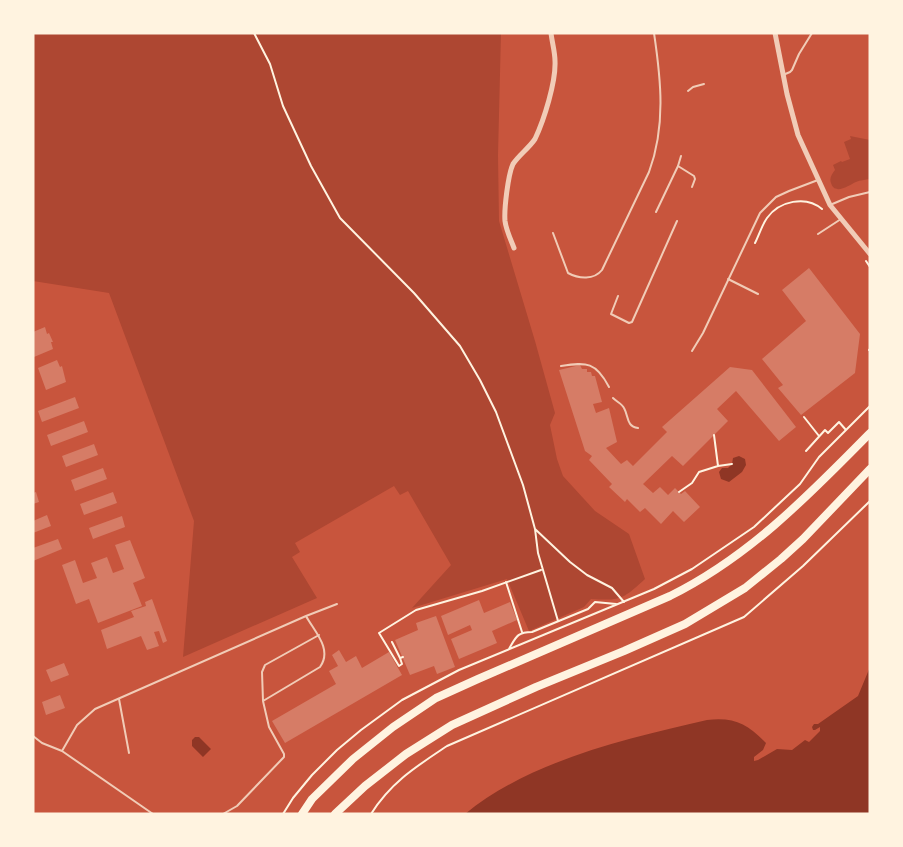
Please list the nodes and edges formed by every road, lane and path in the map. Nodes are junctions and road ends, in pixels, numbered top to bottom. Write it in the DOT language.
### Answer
graph roads {
  1 [pos="254,33"];
  2 [pos="550,33"];
  3 [pos="654,33"];
  4 [pos="775,33"];
  5 [pos="812,33"];
  6 [pos="783,75"];
  7 [pos="704,84"];
  8 [pos="688,91"];
  9 [pos="681,156"];
  10 [pos="678,166"];
  11 [pos="818,180"];
  12 [pos="692,187"];
  13 [pos="870,192"];
  14 [pos="830,205"];
  15 [pos="656,212"];
  16 [pos="841,219"];
  17 [pos="677,221"];
  18 [pos="834,224"];
  19 [pos="553,233"];
  20 [pos="818,234"];
  21 [pos="753,246"];
  22 [pos="514,248"];
  23 [pos="870,254"];
  24 [pos="863,258"];
  25 [pos="870,267"];
  26 [pos="728,279"];
  27 [pos="758,294"];
  28 [pos="618,296"];
  29 [pos="692,351"];
  30 [pos="561,366"];
  31 [pos="609,387"];
  32 [pos="613,398"];
  33 [pos="870,406"];
  34 [pos="804,417"];
  35 [pos="638,428"];
  36 [pos="846,430"];
  37 [pos="870,433"];
  38 [pos="714,435"];
  39 [pos="819,436"];
  40 [pos="806,451"];
  41 [pos="732,464"];
  42 [pos="718,466"];
  43 [pos="870,469"];
  44 [pos="679,492"];
  45 [pos="870,501"];
  46 [pos="535,529"];
  47 [pos="543,569"];
  48 [pos="506,582"];
  49 [pos="624,602"];
  50 [pos="337,604"];
  51 [pos="618,604"];
  52 [pos="306,616"];
  53 [pos="558,621"];
  54 [pos="522,632"];
  55 [pos="320,635"];
  56 [pos="392,642"];
  57 [pos="520,645"];
  58 [pos="509,650"];
  59 [pos="118,699"];
  60 [pos="263,702"];
  61 [pos="33,736"];
  62 [pos="62,751"];
  63 [pos="129,753"];
  64 [pos="153,814"];
  65 [pos="223,814"];
  66 [pos="302,814"];
  67 [pos="335,814"];
  68 [pos="371,814"];
  1 -- 46 [label="path"];
  2 -- 22 [label="street"];
  3 -- 19 [label="lane"];
  4 -- 6 [label="street"];
  5 -- 6 [label="lane"];
  6 -- 11 [label="street"];
  7 -- 8 [label="lane"];
  9 -- 10 [label="lane"];
  10 -- 12 [label="lane"];
  10 -- 15 [label="lane"];
  11 -- 14 [label="street"];
  11 -- 26 [label="lane"];
  13 -- 14 [label="lane"];
  14 -- 16 [label="street"];
  16 -- 18 [label="lane"];
  16 -- 23 [label="street"];
  17 -- 28 [label="lane"];
  18 -- 20 [label="lane"];
  18 -- 21 [label="path"];
  24 -- 25 [label="path"];
  26 -- 27 [label="lane"];
  26 -- 29 [label="lane"];
  30 -- 31 [label="lane"];
  32 -- 35 [label="lane"];
  33 -- 36 [label="path"];
  34 -- 39 [label="path"];
  36 -- 39 [label="path"];
  36 -- 49 [label="path"];
  37 -- 66 [label="main road"];
  38 -- 42 [label="path"];
  39 -- 40 [label="path"];
  41 -- 42 [label="path"];
  42 -- 44 [label="path"];
  43 -- 67 [label="main road"];
  45 -- 68 [label="path"];
  46 -- 47 [label="path"];
  46 -- 49 [label="path"];
  47 -- 48 [label="path"];
  47 -- 53 [label="path"];
  48 -- 54 [label="path"];
  48 -- 56 [label="path"];
  49 -- 51 [label="path"];
  50 -- 52 [label="lane"];
  51 -- 53 [label="path"];
  51 -- 57 [label="path"];
  52 -- 55 [label="lane"];
  52 -- 59 [label="lane"];
  53 -- 54 [label="path"];
  54 -- 58 [label="path"];
  55 -- 60 [label="lane"];
  55 -- 60 [label="lane"];
  59 -- 62 [label="lane"];
  59 -- 63 [label="lane"];
  60 -- 65 [label="lane"];
  61 -- 62 [label="lane"];
  62 -- 64 [label="lane"];
}
